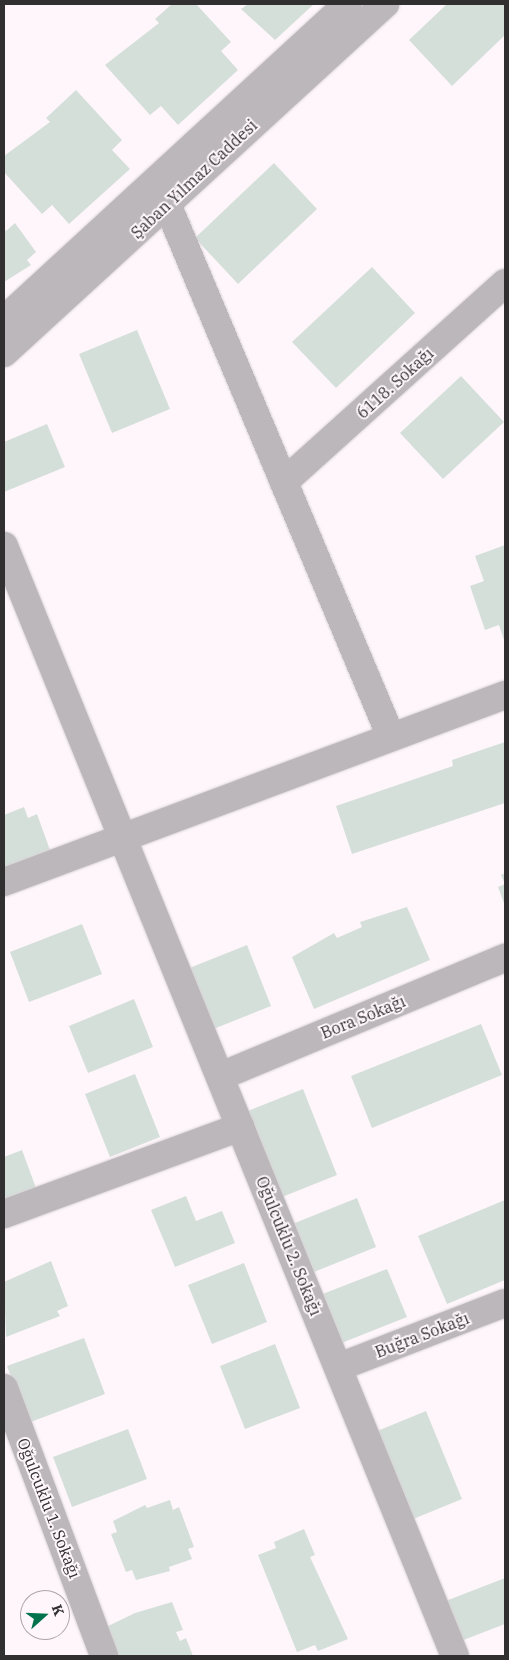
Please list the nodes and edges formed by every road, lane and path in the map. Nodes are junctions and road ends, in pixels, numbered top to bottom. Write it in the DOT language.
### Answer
graph roads {
  1 [pos="348,4"];
  2 [pos="384,4"];
  3 [pos="167,204"];
  4 [pos="505,282"];
  5 [pos="4,320"];
  6 [pos="4,354"];
  7 [pos="284,482"];
  8 [pos="4,546"];
  9 [pos="505,695"];
  10 [pos="391,737"];
  11 [pos="123,835"];
  12 [pos="4,882"];
  13 [pos="505,958"];
  14 [pos="221,1076"];
  15 [pos="241,1127"];
  16 [pos="4,1214"];
  17 [pos="505,1303"];
  18 [pos="339,1367"];
  19 [pos="4,1388"];
  20 [pos="104,1656"];
  21 [pos="456,1656"];
  1 -- 5 [label="street, Şaban Yılmaz Caddesi"];
  2 -- 3 [label="street, Şaban Yılmaz Caddesi"];
  3 -- 6 [label="street, Şaban Yılmaz Caddesi"];
  3 -- 7 [label="street"];
  4 -- 7 [label="street, 6118. Sokağı"];
  7 -- 10 [label="street"];
  8 -- 11 [label="street, Oğulcuklu 2. Sokağı"];
  9 -- 10 [label="street"];
  10 -- 11 [label="street"];
  11 -- 12 [label="street"];
  11 -- 14 [label="street, Oğulcuklu 2. Sokağı"];
  13 -- 14 [label="street, Bora Sokağı"];
  14 -- 15 [label="street, Oğulcuklu 2. Sokağı"];
  15 -- 16 [label="street"];
  15 -- 18 [label="street, Oğulcuklu 2. Sokağı"];
  17 -- 18 [label="street, Buğra Sokağı"];
  18 -- 21 [label="street, Oğulcuklu 2. Sokağı"];
  19 -- 20 [label="street, Oğulcuklu 1. Sokağı"];
}
